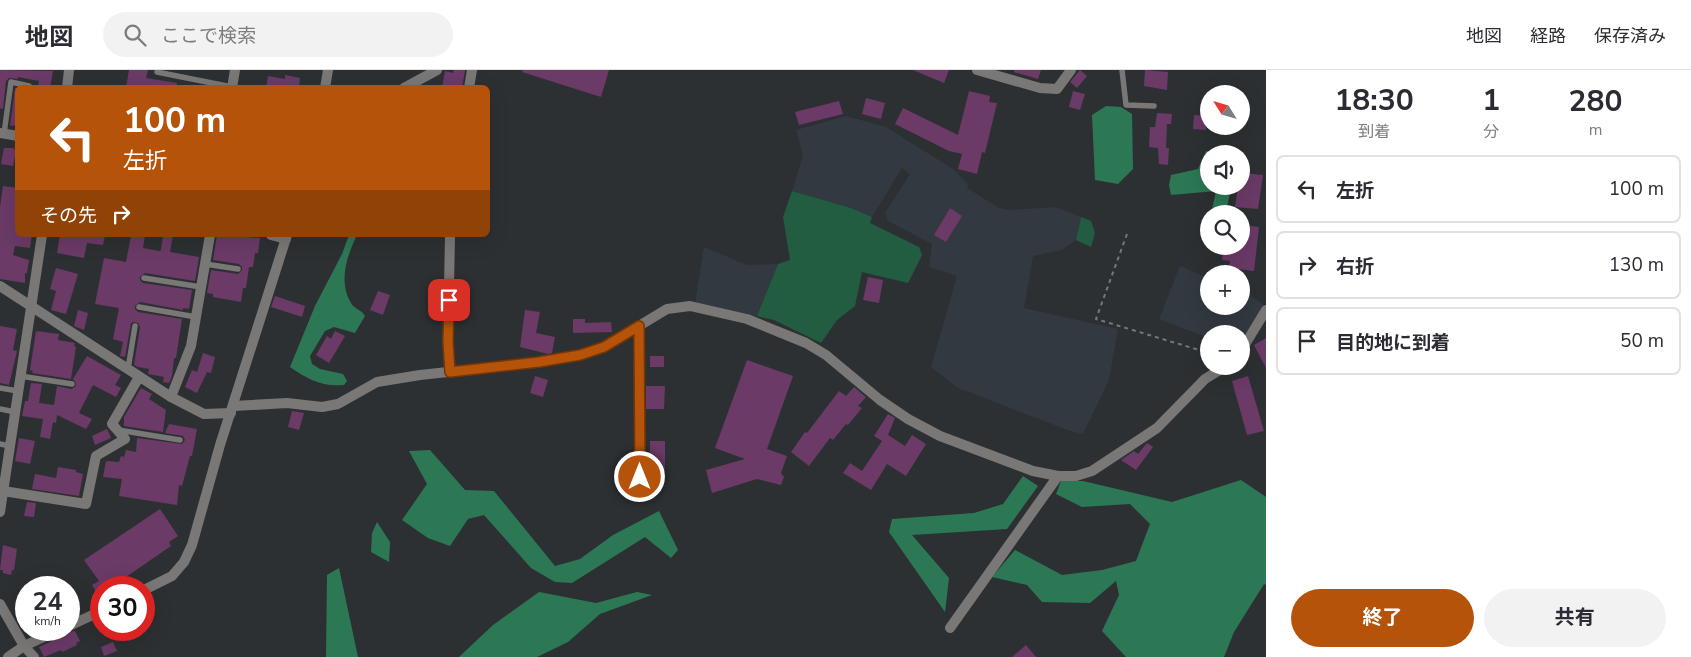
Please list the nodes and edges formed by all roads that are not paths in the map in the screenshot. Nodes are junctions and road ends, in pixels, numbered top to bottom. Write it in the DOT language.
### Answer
graph roads {
  1 [pos="70,70"];
  2 [pos="235,70"];
  3 [pos="328,70"];
  4 [pos="437,70"];
  5 [pos="472,70"];
  6 [pos="977,70"];
  7 [pos="1071,70"];
  8 [pos="1122,70"];
  9 [pos="157,72"];
  10 [pos="24,85"];
  11 [pos="68,85"];
  12 [pos="222,85"];
  13 [pos="232,85"];
  14 [pos="329,85"];
  15 [pos="410,85"];
  16 [pos="470,85"];
  17 [pos="1154,106"];
  18 [pos="2,134"];
  19 [pos="15,136"];
  20 [pos="42,237"];
  21 [pos="210,237"];
  22 [pos="286,237"];
  23 [pos="450,237"];
  24 [pos="205,264"];
  25 [pos="238,269"];
  26 [pos="144,278"];
  27 [pos="0,286"];
  28 [pos="201,287"];
  29 [pos="31,307"];
  30 [pos="139,307"];
  31 [pos="1266,310"];
  32 [pos="196,316"];
  33 [pos="135,326"];
  34 [pos="639,326"];
  35 [pos="1250,336"];
  36 [pos="128,369"];
  37 [pos="450,372"];
  38 [pos="1212,375"];
  39 [pos="20,376"];
  40 [pos="140,377"];
  41 [pos="72,384"];
  42 [pos="0,388"];
  43 [pos="18,391"];
  44 [pos="171,397"];
  45 [pos="233,409"];
  46 [pos="0,410"];
  47 [pos="15,412"];
  48 [pos="118,430"];
  49 [pos="180,440"];
  50 [pos="5,445"];
  51 [pos="1058,476"];
  52 [pos="640,477"];
  53 [pos="3,491"];
  54 [pos="0,512"];
  55 [pos="155,584"];
  56 [pos="0,604"];
  57 [pos="950,628"];
  58 [pos="35,641"];
  59 [pos="24,646"];
  60 [pos="8,657"];
  61 [pos="34,657"];
  1 -- 11 [label="street"];
  2 -- 13 [label="street"];
  3 -- 14 [label="street"];
  4 -- 15 [label="street"];
  5 -- 16 [label="street"];
  6 -- 7 [label="street"];
  8 -- 17 [label="lane"];
  9 -- 12 [label="lane"];
  10 -- 18 [label="lane"];
  18 -- 19 [label="street"];
  20 -- 29 [label="street"];
  21 -- 24 [label="street"];
  22 -- 45 [label="street"];
  23 -- 37 [label="street"];
  24 -- 25 [label="lane"];
  24 -- 28 [label="street"];
  26 -- 28 [label="lane"];
  27 -- 29 [label="street"];
  28 -- 32 [label="street"];
  29 -- 36 [label="street"];
  29 -- 39 [label="street"];
  30 -- 32 [label="lane"];
  31 -- 35 [label="street"];
  32 -- 44 [label="street"];
  33 -- 36 [label="lane"];
  34 -- 37 [label="street"];
  34 -- 51 [label="street"];
  34 -- 52 [label="street"];
  36 -- 40 [label="street"];
  37 -- 45 [label="street"];
  38 -- 51 [label="street"];
  39 -- 41 [label="lane"];
  39 -- 43 [label="street"];
  40 -- 44 [label="street"];
  40 -- 48 [label="street"];
  42 -- 43 [label="lane"];
  43 -- 47 [label="street"];
  44 -- 45 [label="street"];
  45 -- 55 [label="street"];
  46 -- 47 [label="lane"];
  47 -- 50 [label="street"];
  48 -- 49 [label="lane"];
  48 -- 53 [label="street"];
  50 -- 53 [label="street"];
  51 -- 57 [label="street"];
  53 -- 54 [label="street"];
  56 -- 59 [label="street"];
  58 -- 59 [label="street"];
  59 -- 60 [label="street"];
  59 -- 61 [label="street"];
}
